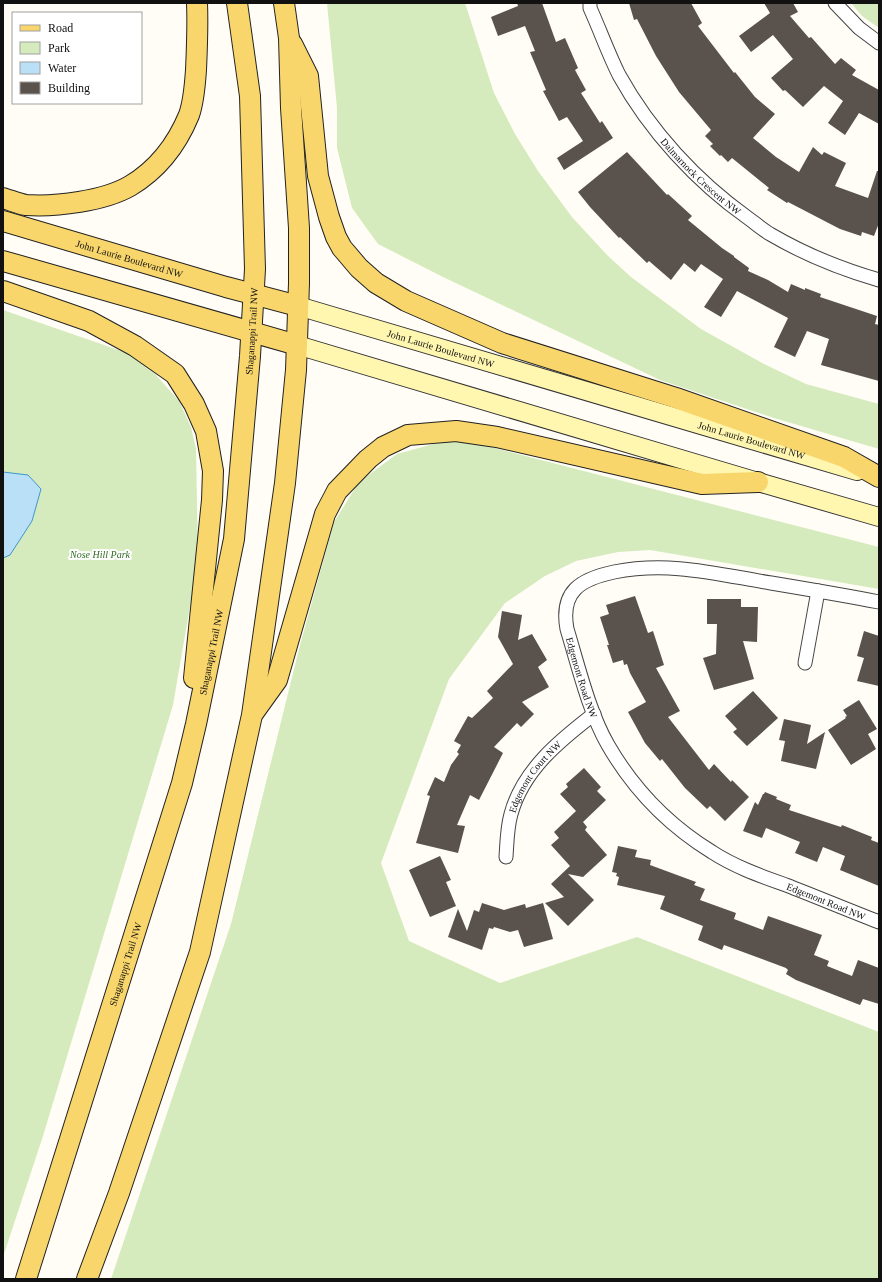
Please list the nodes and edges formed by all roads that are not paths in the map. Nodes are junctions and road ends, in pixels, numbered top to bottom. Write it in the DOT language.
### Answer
graph roads {
  1 [pos="197,3"];
  2 [pos="237,3"];
  3 [pos="284,3"];
  4 [pos="590,3"];
  5 [pos="835,3"];
  6 [pos="289,38"];
  7 [pos="879,43"];
  8 [pos="3,198"];
  9 [pos="3,222"];
  10 [pos="3,261"];
  11 [pos="879,280"];
  12 [pos="3,291"];
  13 [pos="254,294"];
  14 [pos="298,306"];
  15 [pos="251,331"];
  16 [pos="297,345"];
  17 [pos="879,477"];
  18 [pos="758,482"];
  19 [pos="879,516"];
  20 [pos="818,591"];
  21 [pos="879,602"];
  22 [pos="805,663"];
  23 [pos="594,714"];
  24 [pos="252,715"];
  25 [pos="196,724"];
  26 [pos="506,857"];
  27 [pos="879,922"];
  28 [pos="26,1279"];
  29 [pos="87,1279"];
  1 -- 8 [label="main road"];
  2 -- 13 [label="main road, Shaganappi Trail NW"];
  3 -- 6 [label="main road"];
  4 -- 11 [label="street, Dalmarnock Crescent NW"];
  5 -- 7 [label="street"];
  6 -- 14 [label="main road"];
  6 -- 17 [label="main road"];
  9 -- 13 [label="main road, John Laurie Boulevard NW"];
  10 -- 15 [label="main road"];
  12 -- 25 [label="main road"];
  13 -- 14 [label="main road, John Laurie Boulevard NW"];
  13 -- 15 [label="main road, Shaganappi Trail NW"];
  14 -- 16 [label="main road"];
  14 -- 17 [label="main road, John Laurie Boulevard NW"];
  15 -- 16 [label="main road"];
  15 -- 25 [label="main road, Shaganappi Trail NW"];
  16 -- 18 [label="main road"];
  16 -- 24 [label="main road"];
  18 -- 19 [label="main road"];
  18 -- 24 [label="main road"];
  20 -- 21 [label="street, Edgemont Road NW"];
  20 -- 22 [label="street"];
  20 -- 23 [label="street, Edgemont Road NW"];
  23 -- 26 [label="street, Edgemont Court NW"];
  23 -- 27 [label="street, Edgemont Road NW"];
  24 -- 29 [label="main road"];
  25 -- 28 [label="main road, Shaganappi Trail NW"];
}
